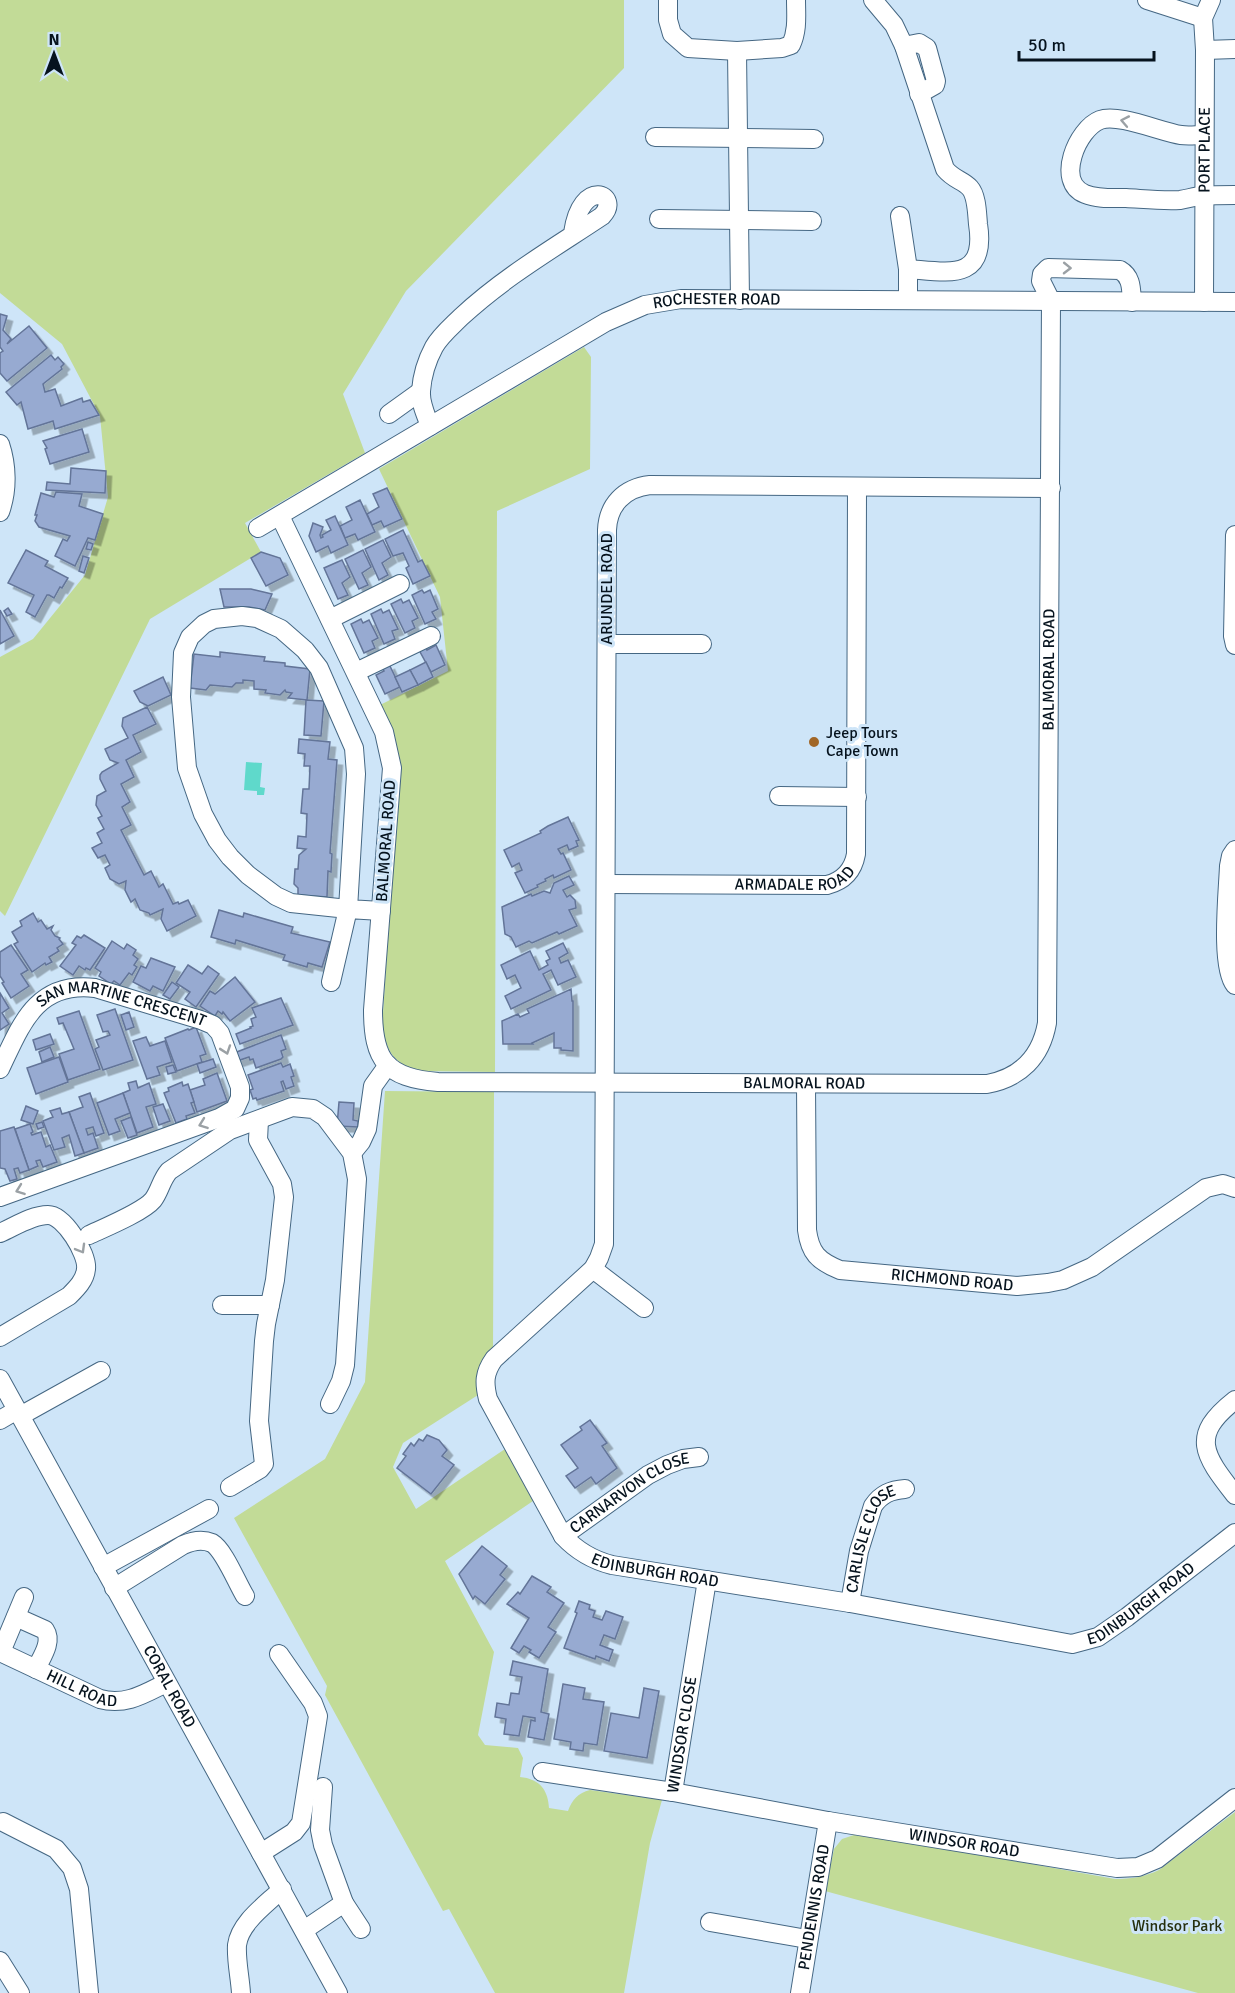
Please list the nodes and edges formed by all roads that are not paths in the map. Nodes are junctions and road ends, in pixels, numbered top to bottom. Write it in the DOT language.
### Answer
graph roads {
  1 [pos="668,0"];
  2 [pos="796,0"];
  3 [pos="873,0"];
  4 [pos="1147,0"];
  5 [pos="1211,0"];
  6 [pos="1203,18"];
  7 [pos="1235,49"];
  8 [pos="1205,50"];
  9 [pos="737,51"];
  10 [pos="1204,135"];
  11 [pos="655,137"];
  12 [pos="737,137"];
  13 [pos="814,139"];
  14 [pos="1235,195"];
  15 [pos="1204,196"];
  16 [pos="900,216"];
  17 [pos="658,219"];
  18 [pos="739,220"];
  19 [pos="812,221"];
  20 [pos="573,233"];
  21 [pos="908,269"];
  22 [pos="740,300"];
  23 [pos="908,300"];
  24 [pos="1051,301"];
  25 [pos="1132,302"];
  26 [pos="1204,302"];
  27 [pos="1235,302"];
  28 [pos="421,391"];
  29 [pos="389,414"];
  30 [pos="430,426"];
  31 [pos="0,444"];
  32 [pos="857,487"];
  33 [pos="1051,489"];
  34 [pos="0,512"];
  35 [pos="280,516"];
  36 [pos="258,528"];
  37 [pos="1235,535"];
  38 [pos="400,584"];
  39 [pos="330,619"];
  40 [pos="431,636"];
  41 [pos="606,644"];
  42 [pos="702,644"];
  43 [pos="1235,645"];
  44 [pos="356,672"];
  45 [pos="779,796"];
  46 [pos="857,797"];
  47 [pos="1235,850"];
  48 [pos="606,884"];
  49 [pos="348,909"];
  50 [pos="381,911"];
  51 [pos="332,982"];
  52 [pos="1235,985"];
  53 [pos="388,1065"];
  54 [pos="0,1069"];
  55 [pos="604,1082"];
  56 [pos="806,1084"];
  57 [pos="260,1120"];
  58 [pos="352,1153"];
  59 [pos="1235,1188"];
  60 [pos="0,1197"];
  61 [pos="0,1233"];
  62 [pos="89,1235"];
  63 [pos="593,1269"];
  64 [pos="222,1305"];
  65 [pos="270,1305"];
  66 [pos="644,1308"];
  67 [pos="0,1337"];
  68 [pos="101,1371"];
  69 [pos="0,1379"];
  70 [pos="1235,1400"];
  71 [pos="330,1404"];
  72 [pos="19,1413"];
  73 [pos="0,1420"];
  74 [pos="699,1457"];
  75 [pos="230,1486"];
  76 [pos="905,1489"];
  77 [pos="1235,1495"];
  78 [pos="209,1509"];
  79 [pos="1235,1533"];
  80 [pos="563,1536"];
  81 [pos="103,1567"];
  82 [pos="706,1580"];
  83 [pos="114,1588"];
  84 [pos="245,1596"];
  85 [pos="24,1597"];
  86 [pos="850,1603"];
  87 [pos="16,1617"];
  88 [pos="0,1652"];
  89 [pos="279,1654"];
  90 [pos="36,1669"];
  91 [pos="166,1683"];
  92 [pos="542,1772"];
  93 [pos="323,1787"];
  94 [pos="672,1792"];
  95 [pos="1235,1798"];
  96 [pos="828,1821"];
  97 [pos="3,1822"];
  98 [pos="261,1853"];
  99 [pos="282,1889"];
  100 [pos="344,1903"];
  101 [pos="710,1922"];
  102 [pos="361,1929"];
  103 [pos="304,1930"];
  104 [pos="807,1940"];
  105 [pos="0,1960"];
  106 [pos="21,1993"];
  107 [pos="89,1993"];
  108 [pos="241,1993"];
  109 [pos="338,1993"];
  110 [pos="800,1993"];
  1 -- 9 [label="street"];
  2 -- 9 [label="street"];
  3 -- 21 [label="street"];
  4 -- 6 [label="street"];
  5 -- 6 [label="street, PORT PLACE"];
  6 -- 8 [label="street, PORT PLACE"];
  7 -- 8 [label="street"];
  8 -- 10 [label="street, PORT PLACE"];
  9 -- 12 [label="street"];
  10 -- 15 [label="street, PORT PLACE"];
  10 -- 15 [label="street, one-way"];
  11 -- 12 [label="street"];
  12 -- 13 [label="street"];
  12 -- 18 [label="street"];
  14 -- 15 [label="street"];
  15 -- 26 [label="street, PORT PLACE"];
  16 -- 21 [label="street"];
  17 -- 18 [label="street"];
  18 -- 19 [label="street"];
  18 -- 22 [label="street"];
  20 -- 28 [label="street"];
  21 -- 23 [label="street"];
  22 -- 23 [label="street, ROCHESTER ROAD"];
  22 -- 30 [label="street, ROCHESTER ROAD"];
  23 -- 24 [label="street, ROCHESTER ROAD"];
  24 -- 25 [label="street, ROCHESTER ROAD"];
  24 -- 25 [label="street, BALMORAL ROAD, one-way"];
  24 -- 33 [label="street, BALMORAL ROAD"];
  25 -- 26 [label="street, ROCHESTER ROAD"];
  26 -- 27 [label="street, ROCHESTER ROAD"];
  28 -- 29 [label="street"];
  28 -- 30 [label="street"];
  30 -- 35 [label="street, ROCHESTER ROAD"];
  31 -- 34 [label="street"];
  32 -- 33 [label="street, ARUNDEL ROAD"];
  32 -- 41 [label="street, ARUNDEL ROAD"];
  32 -- 46 [label="street, ARMADALE ROAD"];
  33 -- 56 [label="street, BALMORAL ROAD"];
  35 -- 36 [label="street, ROCHESTER ROAD"];
  35 -- 39 [label="street, BALMORAL ROAD"];
  37 -- 43 [label="street"];
  38 -- 39 [label="street"];
  39 -- 44 [label="street, BALMORAL ROAD"];
  40 -- 44 [label="street"];
  41 -- 42 [label="street"];
  41 -- 48 [label="street, ARUNDEL ROAD"];
  44 -- 50 [label="street, BALMORAL ROAD"];
  45 -- 46 [label="street"];
  46 -- 48 [label="street, ARMADALE ROAD"];
  47 -- 52 [label="street"];
  48 -- 55 [label="street, ARUNDEL ROAD"];
  49 -- 49 [label="street"];
  49 -- 50 [label="street"];
  49 -- 51 [label="street"];
  50 -- 53 [label="street, BALMORAL ROAD"];
  53 -- 55 [label="street, BALMORAL ROAD"];
  53 -- 58 [label="street"];
  54 -- 60 [label="street, SAN MARTINE CRESCENT, one-way"];
  55 -- 56 [label="street, BALMORAL ROAD"];
  55 -- 63 [label="street, EDINBURGH ROAD"];
  56 -- 59 [label="street, RICHMOND ROAD"];
  57 -- 58 [label="street"];
  57 -- 62 [label="street"];
  57 -- 65 [label="street"];
  58 -- 71 [label="street"];
  61 -- 67 [label="street, one-way"];
  63 -- 66 [label="street"];
  63 -- 80 [label="street, EDINBURGH ROAD"];
  64 -- 65 [label="street"];
  65 -- 75 [label="street"];
  68 -- 72 [label="street"];
  69 -- 72 [label="street, CORAL ROAD"];
  70 -- 77 [label="street"];
  72 -- 73 [label="street"];
  72 -- 81 [label="street, CORAL ROAD"];
  74 -- 80 [label="street, CARNARVON CLOSE"];
  76 -- 86 [label="street, CARLISLE CLOSE"];
  78 -- 81 [label="street"];
  79 -- 86 [label="street, EDINBURGH ROAD"];
  80 -- 82 [label="street, EDINBURGH ROAD"];
  81 -- 83 [label="street, CORAL ROAD"];
  82 -- 86 [label="street, EDINBURGH ROAD"];
  82 -- 94 [label="street, WINDSOR CLOSE"];
  83 -- 84 [label="street"];
  83 -- 91 [label="street, CORAL ROAD"];
  85 -- 87 [label="street"];
  87 -- 88 [label="street"];
  87 -- 90 [label="street"];
  88 -- 90 [label="street, HILL ROAD"];
  89 -- 98 [label="street"];
  90 -- 91 [label="street, HILL ROAD"];
  91 -- 98 [label="street, CORAL ROAD"];
  92 -- 94 [label="street, WINDSOR CLOSE"];
  93 -- 100 [label="street"];
  94 -- 96 [label="street, WINDSOR ROAD"];
  95 -- 96 [label="street, WINDSOR ROAD"];
  96 -- 104 [label="street, PENDENNIS ROAD"];
  97 -- 107 [label="street"];
  98 -- 99 [label="street, CORAL ROAD"];
  99 -- 103 [label="street, CORAL ROAD"];
  99 -- 108 [label="street"];
  100 -- 102 [label="street"];
  100 -- 103 [label="street"];
  101 -- 104 [label="street"];
  103 -- 109 [label="street, CORAL ROAD"];
  104 -- 110 [label="street, PENDENNIS ROAD"];
  105 -- 106 [label="street"];
}
